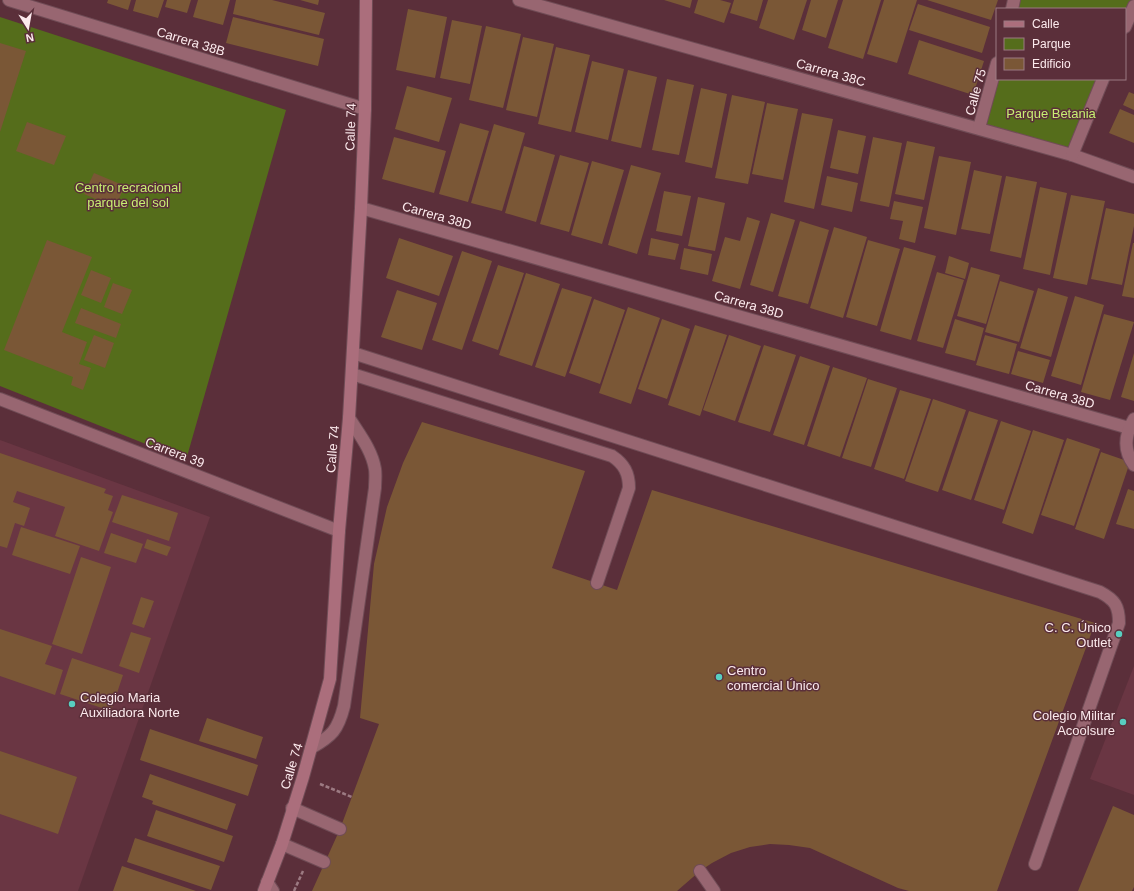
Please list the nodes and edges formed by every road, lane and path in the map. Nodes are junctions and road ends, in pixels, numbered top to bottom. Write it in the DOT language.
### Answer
graph roads {
  1 [pos="9,0"];
  2 [pos="366,0"];
  3 [pos="519,0"];
  4 [pos="1134,6"];
  5 [pos="1126,25"];
  6 [pos="996,67"];
  7 [pos="1103,80"];
  8 [pos="365,109"];
  9 [pos="979,128"];
  10 [pos="1072,155"];
  11 [pos="1134,177"];
  12 [pos="361,208"];
  13 [pos="352,352"];
  14 [pos="352,374"];
  15 [pos="0,400"];
  16 [pos="349,418"];
  17 [pos="1131,423"];
  18 [pos="1134,465"];
  19 [pos="339,531"];
  20 [pos="597,583"];
  21 [pos="311,748"];
  22 [pos="303,777"];
  23 [pos="352,797"];
  24 [pos="292,808"];
  25 [pos="340,829"];
  26 [pos="282,844"];
  27 [pos="324,862"];
  28 [pos="1035,864"];
  29 [pos="304,868"];
  30 [pos="700,871"];
  31 [pos="268,888"];
  32 [pos="294,891"];
  33 [pos="714,891"];
  1 -- 8 [label="street, Carrera 38B"];
  2 -- 8 [label="street, Calle 74"];
  3 -- 9 [label="street, Carrera 38C"];
  4 -- 5 [label="street"];
  6 -- 9 [label="street, Calle 75"];
  7 -- 10 [label="street"];
  8 -- 12 [label="street, Calle 74"];
  9 -- 10 [label="street, Carrera 38C"];
  10 -- 11 [label="street, Carrera 38C"];
  12 -- 13 [label="street, Calle 74"];
  12 -- 17 [label="street, Carrera 38D"];
  13 -- 14 [label="street, Calle 74"];
  13 -- 28 [label="street"];
  14 -- 16 [label="street, Calle 74"];
  14 -- 20 [label="street"];
  15 -- 19 [label="street, Carrera 39"];
  16 -- 19 [label="street, Calle 74"];
  16 -- 21 [label="street"];
  17 -- 18 [label="street, Carrera 38D"];
  19 -- 21 [label="street, Calle 74"];
  21 -- 22 [label="street, Calle 74"];
  22 -- 23 [label="path"];
  22 -- 24 [label="street, Calle 74"];
  24 -- 25 [label="street"];
  24 -- 26 [label="street, Calle 74"];
  26 -- 27 [label="street"];
  26 -- 31 [label="street, Calle 74"];
  29 -- 32 [label="path"];
  30 -- 33 [label="street"];
}
